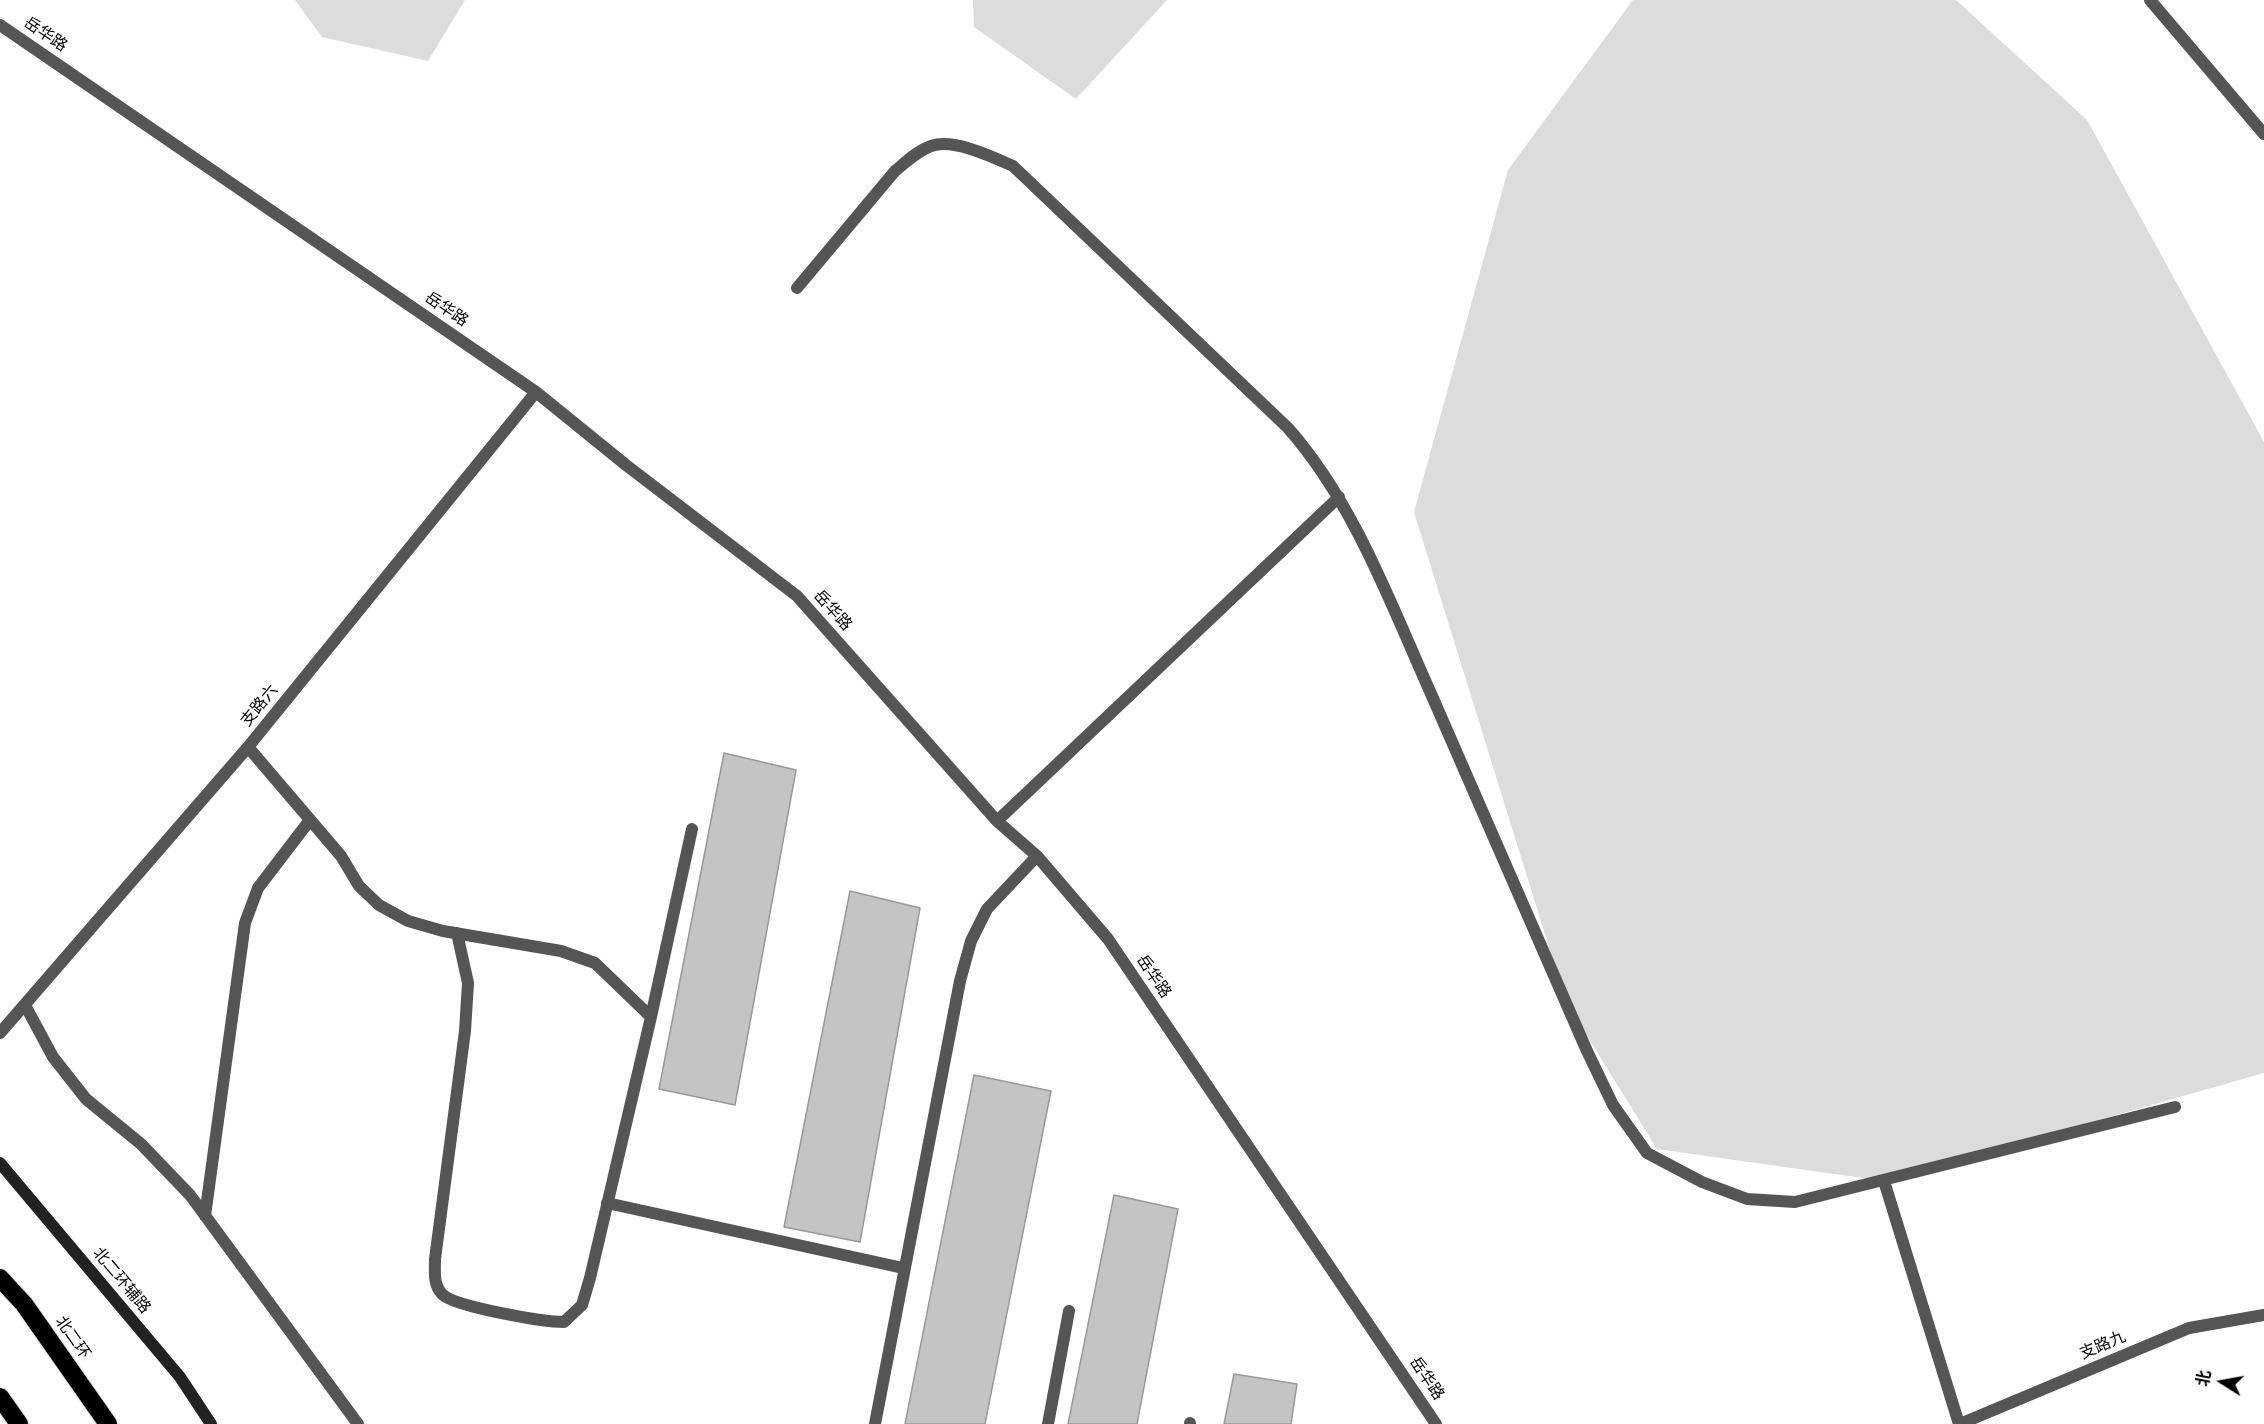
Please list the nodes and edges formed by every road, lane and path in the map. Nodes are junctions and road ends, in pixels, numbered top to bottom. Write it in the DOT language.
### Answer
graph roads {
  1 [pos="2150,0"];
  2 [pos="0,25"];
  3 [pos="2264,134"];
  4 [pos="797,288"];
  5 [pos="536,392"];
  6 [pos="1339,497"];
  7 [pos="248,747"];
  8 [pos="310,820"];
  9 [pos="997,821"];
  10 [pos="692,829"];
  11 [pos="1036,856"];
  12 [pos="457,933"];
  13 [pos="25,1005"];
  14 [pos="651,1017"];
  15 [pos="0,1033"];
  16 [pos="2175,1107"];
  17 [pos="0,1163"];
  18 [pos="1884,1181"];
  19 [pos="607,1203"];
  20 [pos="206,1216"];
  21 [pos="903,1268"];
  22 [pos="0,1278"];
  23 [pos="1069,1311"];
  24 [pos="2264,1315"];
  25 [pos="0,1397"];
  26 [pos="20,1424"];
  27 [pos="108,1424"];
  28 [pos="211,1424"];
  29 [pos="357,1424"];
  30 [pos="875,1424"];
  31 [pos="1048,1424"];
  32 [pos="1436,1424"];
  33 [pos="1960,1424"];
  1 -- 3 [label="street"];
  2 -- 5 [label="street, 岳华路"];
  4 -- 6 [label="street"];
  5 -- 7 [label="street, 支路六"];
  5 -- 9 [label="street, 岳华路"];
  6 -- 9 [label="street"];
  6 -- 18 [label="street"];
  7 -- 8 [label="street"];
  7 -- 13 [label="street, 支路六"];
  8 -- 12 [label="street"];
  8 -- 20 [label="street"];
  9 -- 11 [label="street, 岳华路"];
  10 -- 14 [label="street"];
  11 -- 21 [label="street"];
  11 -- 32 [label="street, 岳华路"];
  12 -- 14 [label="street"];
  12 -- 19 [label="street"];
  13 -- 15 [label="street, 支路六"];
  13 -- 20 [label="street"];
  14 -- 19 [label="street"];
  16 -- 18 [label="street"];
  17 -- 28 [label="main road, 北二环辅路"];
  18 -- 33 [label="street"];
  19 -- 21 [label="street"];
  20 -- 29 [label="street"];
  21 -- 30 [label="street"];
  22 -- 27 [label="highway, 北二环"];
  23 -- 31 [label="street"];
  24 -- 33 [label="street, 支路九"];
  25 -- 26 [label="highway"];
}
